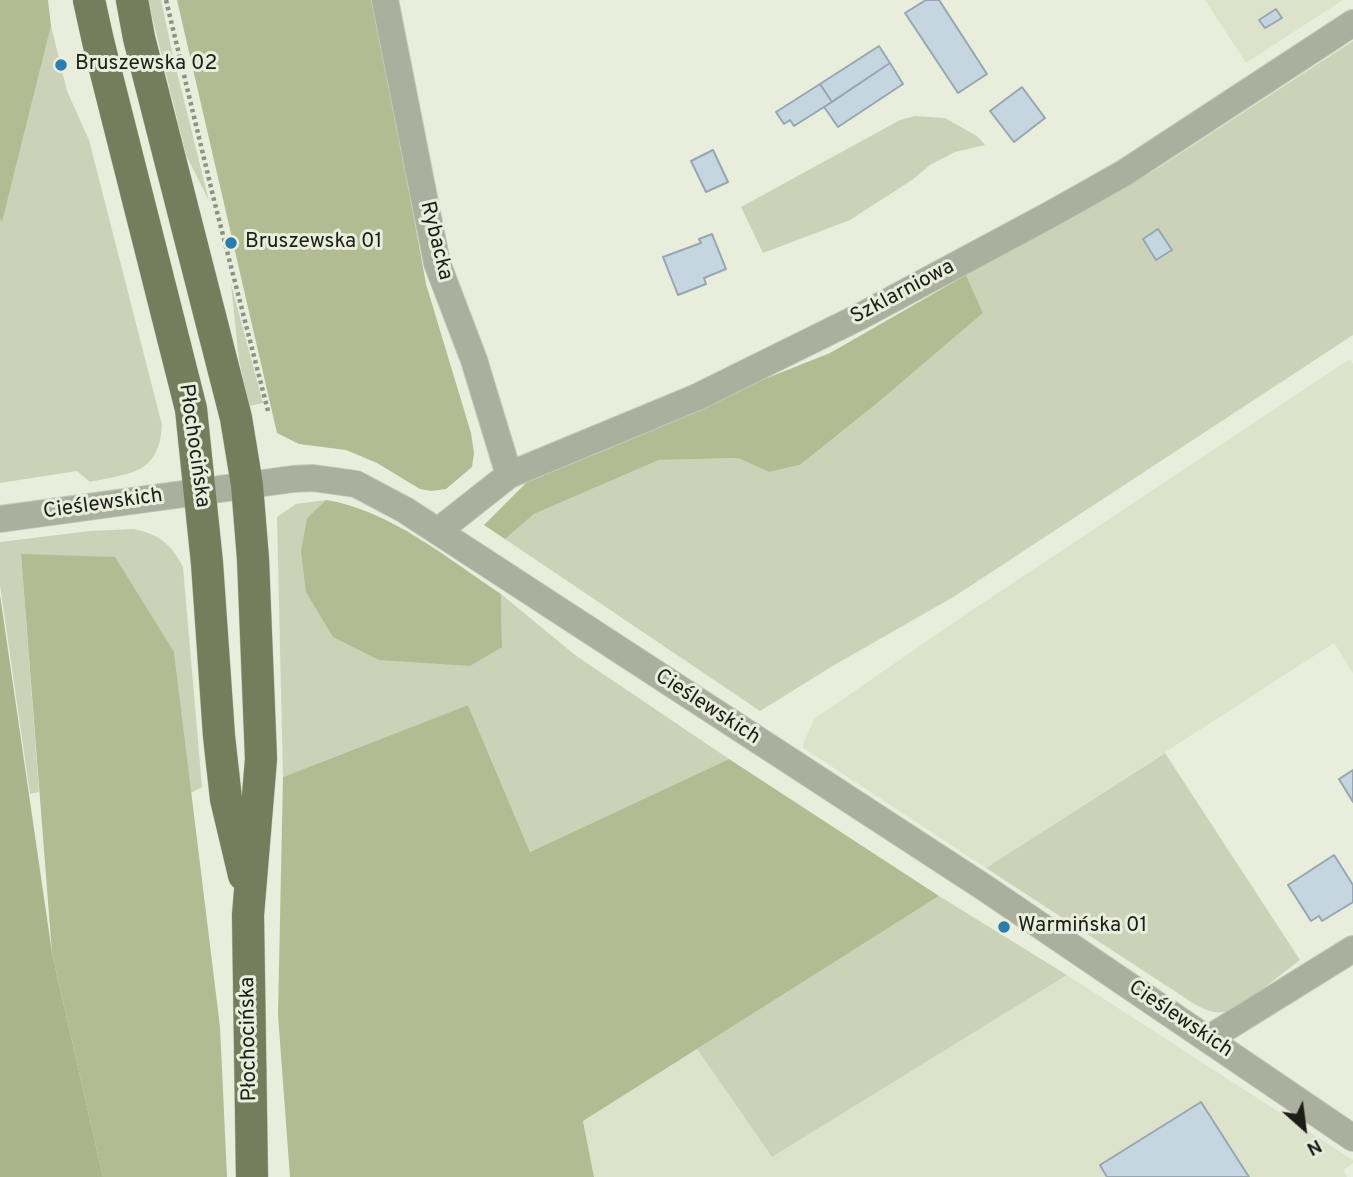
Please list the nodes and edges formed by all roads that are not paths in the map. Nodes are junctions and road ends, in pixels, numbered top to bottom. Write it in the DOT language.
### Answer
graph roads {
  1 [pos="89,0"];
  2 [pos="132,0"];
  3 [pos="385,0"];
  4 [pos="1353,23"];
  5 [pos="509,475"];
  6 [pos="247,485"];
  7 [pos="201,492"];
  8 [pos="0,519"];
  9 [pos="438,531"];
  10 [pos="249,901"];
  11 [pos="1353,948"];
  12 [pos="1208,1039"];
  13 [pos="1353,1138"];
  14 [pos="253,1177"];
  1 -- 7 [label="main road, Płochocińska"];
  2 -- 6 [label="main road, Płochocińska"];
  3 -- 5 [label="street, Rybacka"];
  4 -- 5 [label="street, Szklarniowa"];
  5 -- 9 [label="street, Szklarniowa"];
  6 -- 7 [label="street, Cieślewskich"];
  6 -- 9 [label="street, Cieślewskich"];
  6 -- 10 [label="main road, Płochocińska"];
  7 -- 8 [label="street, Cieślewskich"];
  7 -- 10 [label="main road, Płochocińska"];
  9 -- 12 [label="street, Cieślewskich"];
  10 -- 14 [label="main road, Płochocińska"];
  11 -- 12 [label="street"];
  12 -- 13 [label="street, Cieślewskich"];
}
